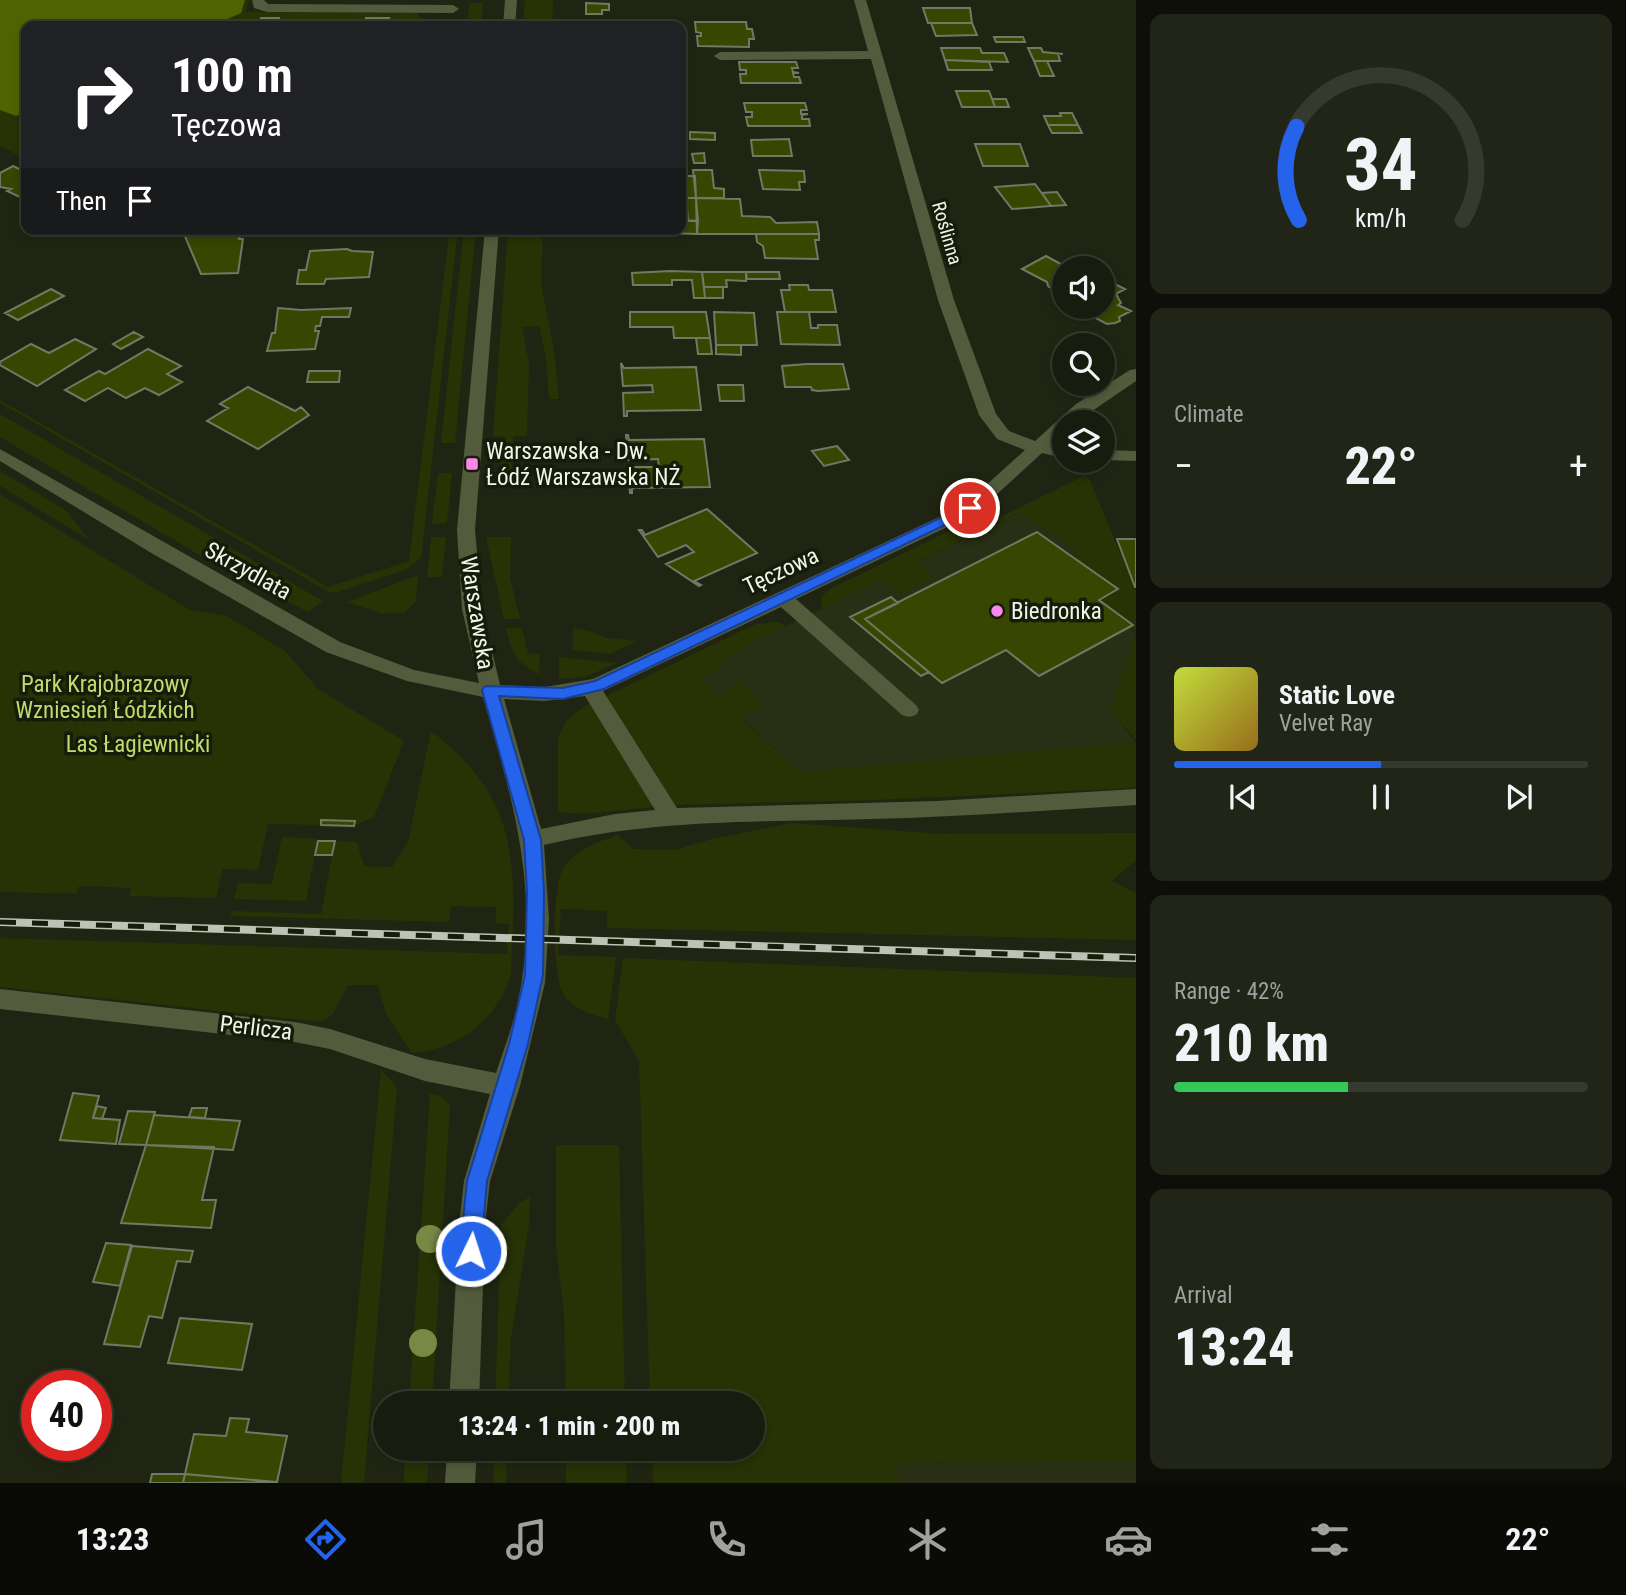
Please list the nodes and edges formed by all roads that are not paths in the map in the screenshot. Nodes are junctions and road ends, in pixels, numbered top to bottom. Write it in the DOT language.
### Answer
graph roads {
  1 [pos="258,0"];
  2 [pos="512,0"];
  3 [pos="860,0"];
  4 [pos="453,9"];
  5 [pos="510,21"];
  6 [pos="876,55"];
  7 [pos="720,56"];
  8 [pos="491,235"];
  9 [pos="1136,374"];
  10 [pos="1080,410"];
  11 [pos="1052,434"];
  12 [pos="1035,449"];
  13 [pos="1052,451"];
  14 [pos="0,454"];
  15 [pos="1115,455"];
  16 [pos="1136,456"];
  17 [pos="783,598"];
  18 [pos="592,688"];
  19 [pos="490,690"];
  20 [pos="909,710"];
  21 [pos="1136,797"];
  22 [pos="670,815"];
  23 [pos="532,840"];
  24 [pos="0,999"];
  25 [pos="507,1086"];
  26 [pos="465,1391"];
  27 [pos="461,1461"];
  28 [pos="460,1483"];
  1 -- 4 [label="street"];
  2 -- 5 [label="street"];
  3 -- 6 [label="street, Roślinna"];
  6 -- 7 [label="street"];
  6 -- 12 [label="street, Roślinna"];
  8 -- 19 [label="street, Warszawska"];
  9 -- 10 [label="street, Tęczowa"];
  11 -- 12 [label="street, Tęczowa"];
  12 -- 13 [label="street, Roślinna"];
  12 -- 17 [label="street, Tęczowa"];
  14 -- 19 [label="street, Skrzydlata"];
  15 -- 16 [label="street"];
  17 -- 18 [label="street, Tęczowa"];
  17 -- 20 [label="street"];
  18 -- 19 [label="street, Tęczowa"];
  18 -- 22 [label="street"];
  19 -- 23 [label="street, Warszawska"];
  21 -- 22 [label="street"];
  22 -- 23 [label="street"];
  23 -- 25 [label="street, Warszawska"];
  24 -- 25 [label="street, Perlicza"];
  25 -- 26 [label="street, Warszawska"];
  27 -- 28 [label="street"];
}
